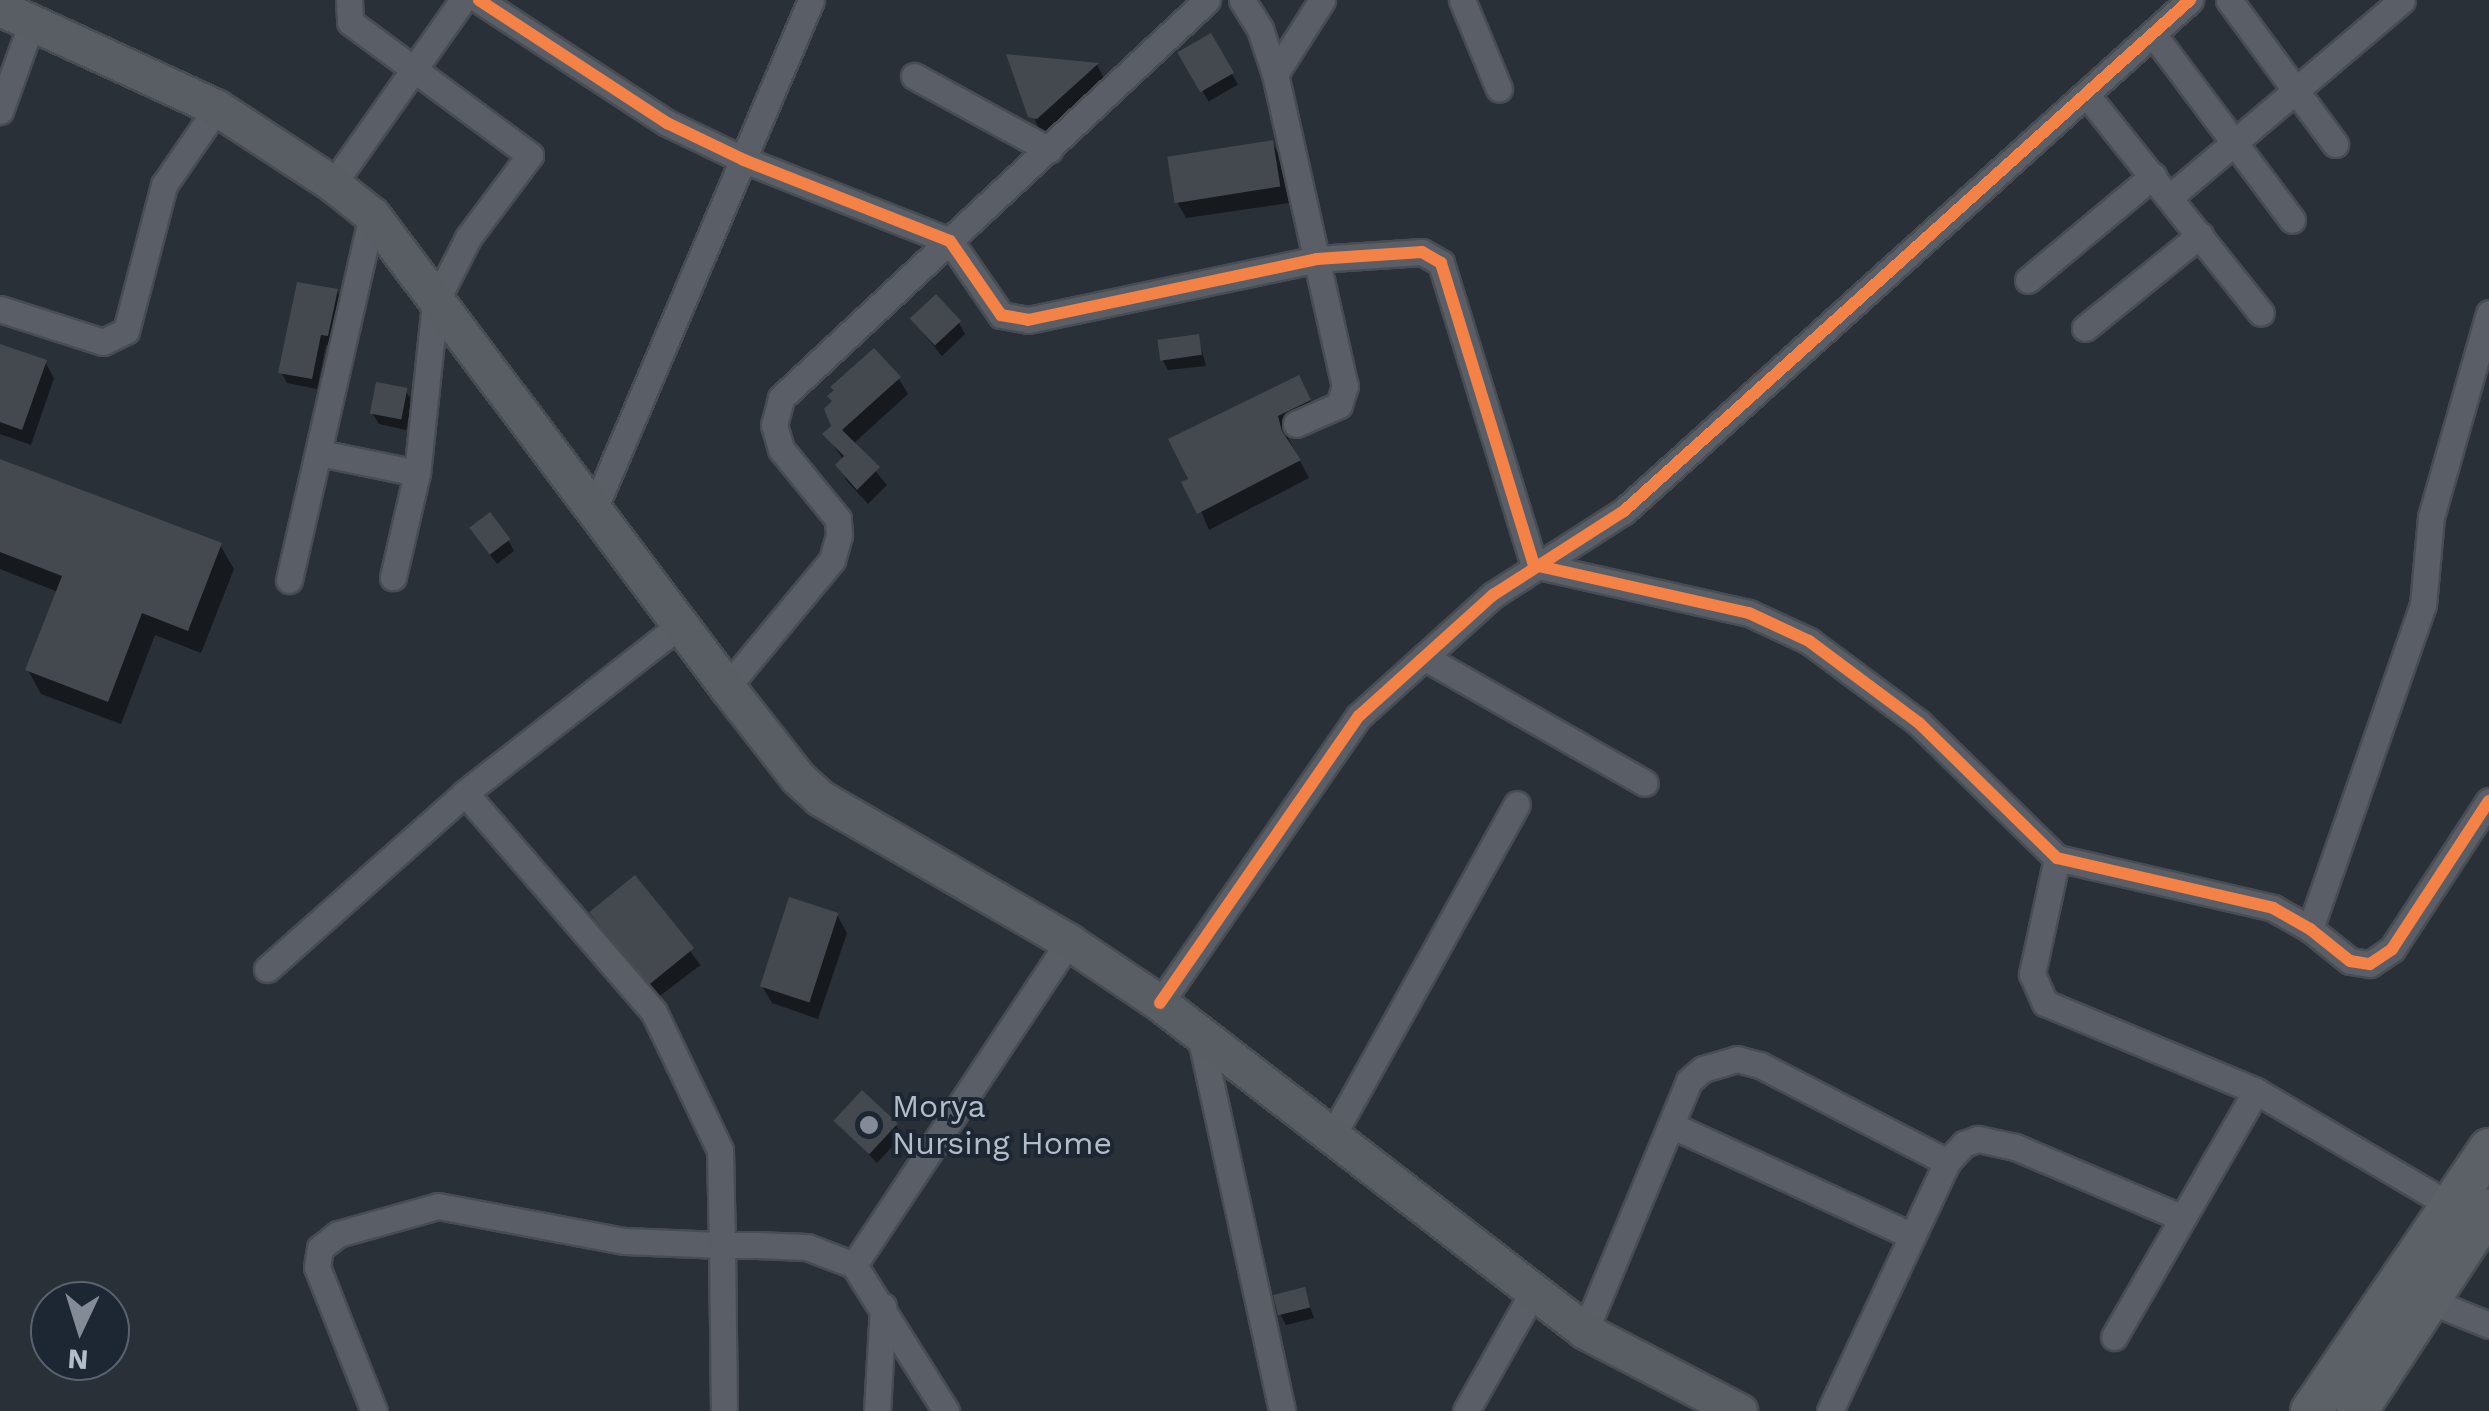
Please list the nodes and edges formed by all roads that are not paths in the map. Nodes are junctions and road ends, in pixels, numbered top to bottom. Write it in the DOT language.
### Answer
graph roads {
  1 [pos="349,0"];
  2 [pos="463,0"];
  3 [pos="479,0"];
  4 [pos="811,0"];
  5 [pos="1207,0"];
  6 [pos="1242,0"];
  7 [pos="1322,0"];
  8 [pos="1462,0"];
  9 [pos="2190,0"];
  10 [pos="2228,0"];
  11 [pos="2402,0"];
  12 [pos="0,8"];
  13 [pos="32,22"];
  14 [pos="2153,34"];
  15 [pos="415,69"];
  16 [pos="1274,74"];
  17 [pos="914,76"];
  18 [pos="1499,88"];
  19 [pos="2295,92"];
  20 [pos="2086,94"];
  21 [pos="217,108"];
  22 [pos="0,111"];
  23 [pos="2236,141"];
  24 [pos="2334,144"];
  25 [pos="1049,150"];
  26 [pos="744,160"];
  27 [pos="2153,176"];
  28 [pos="333,184"];
  29 [pos="2170,197"];
  30 [pos="372,215"];
  31 [pos="2292,220"];
  32 [pos="2200,235"];
  33 [pos="950,242"];
  34 [pos="1317,259"];
  35 [pos="2028,280"];
  36 [pos="435,302"];
  37 [pos="0,309"];
  38 [pos="2489,312"];
  39 [pos="2261,313"];
  40 [pos="2085,328"];
  41 [pos="1296,424"];
  42 [pos="320,454"];
  43 [pos="417,474"];
  44 [pos="595,507"];
  45 [pos="1534,566"];
  46 [pos="392,577"];
  47 [pos="289,580"];
  48 [pos="680,625"];
  49 [pos="1424,658"];
  50 [pos="727,687"];
  51 [pos="1645,783"];
  52 [pos="465,794"];
  53 [pos="2489,801"];
  54 [pos="1517,804"];
  55 [pos="2057,858"];
  56 [pos="2310,929"];
  57 [pos="1069,942"];
  58 [pos="268,969"];
  59 [pos="1160,1003"];
  60 [pos="1201,1039"];
  61 [pos="2256,1091"];
  62 [pos="1671,1125"];
  63 [pos="1332,1138"];
  64 [pos="2489,1148"];
  65 [pos="1947,1162"];
  66 [pos="2470,1207"];
  67 [pos="2182,1218"];
  68 [pos="1912,1236"];
  69 [pos="722,1245"];
  70 [pos="854,1265"];
  71 [pos="1534,1292"];
  72 [pos="2413,1294"];
  73 [pos="883,1306"];
  74 [pos="2489,1324"];
  75 [pos="1585,1331"];
  76 [pos="2114,1337"];
  77 [pos="1721,1407"];
  78 [pos="374,1411"];
  79 [pos="724,1411"];
  80 [pos="878,1411"];
  81 [pos="946,1411"];
  82 [pos="1282,1411"];
  83 [pos="1466,1411"];
  84 [pos="1830,1411"];
  85 [pos="2311,1411"];
  86 [pos="2356,1411"];
  1 -- 15 [label="street"];
  2 -- 15 [label="street"];
  3 -- 26 [label="street"];
  4 -- 26 [label="street"];
  5 -- 25 [label="street"];
  6 -- 16 [label="street"];
  7 -- 16 [label="street"];
  8 -- 18 [label="street"];
  9 -- 14 [label="street"];
  10 -- 19 [label="street"];
  11 -- 19 [label="street"];
  12 -- 13 [label="main road"];
  13 -- 21 [label="main road"];
  13 -- 22 [label="street"];
  14 -- 20 [label="street"];
  14 -- 23 [label="street"];
  15 -- 28 [label="street"];
  15 -- 36 [label="street"];
  16 -- 34 [label="street"];
  17 -- 25 [label="street"];
  19 -- 23 [label="street"];
  19 -- 24 [label="street"];
  20 -- 27 [label="street"];
  20 -- 45 [label="street"];
  21 -- 28 [label="main road"];
  21 -- 37 [label="street"];
  23 -- 29 [label="street"];
  23 -- 31 [label="street"];
  25 -- 33 [label="street"];
  26 -- 33 [label="street"];
  26 -- 44 [label="street"];
  27 -- 29 [label="street"];
  27 -- 35 [label="street"];
  28 -- 30 [label="main road"];
  29 -- 32 [label="street"];
  30 -- 36 [label="main road"];
  30 -- 42 [label="street"];
  32 -- 39 [label="street"];
  32 -- 40 [label="street"];
  33 -- 34 [label="street"];
  33 -- 50 [label="street"];
  34 -- 41 [label="street"];
  34 -- 45 [label="street"];
  36 -- 43 [label="street"];
  36 -- 44 [label="main road"];
  38 -- 56 [label="street"];
  42 -- 43 [label="street"];
  42 -- 47 [label="street"];
  43 -- 46 [label="street"];
  44 -- 48 [label="main road"];
  45 -- 49 [label="street"];
  45 -- 55 [label="street"];
  48 -- 50 [label="main road"];
  48 -- 52 [label="street"];
  49 -- 51 [label="street"];
  49 -- 59 [label="street"];
  50 -- 57 [label="main road"];
  52 -- 58 [label="street"];
  52 -- 69 [label="street"];
  53 -- 56 [label="street"];
  54 -- 63 [label="street"];
  55 -- 56 [label="street"];
  55 -- 61 [label="street"];
  57 -- 59 [label="main road"];
  57 -- 70 [label="street"];
  59 -- 60 [label="main road"];
  60 -- 63 [label="main road"];
  60 -- 82 [label="street"];
  61 -- 66 [label="street"];
  61 -- 67 [label="street"];
  62 -- 65 [label="street"];
  62 -- 68 [label="street"];
  62 -- 75 [label="street"];
  63 -- 71 [label="main road"];
  64 -- 66 [label="main road"];
  65 -- 67 [label="street"];
  65 -- 68 [label="street"];
  66 -- 72 [label="main road"];
  67 -- 76 [label="street"];
  68 -- 84 [label="street"];
  69 -- 70 [label="street"];
  69 -- 78 [label="street"];
  69 -- 79 [label="street"];
  70 -- 73 [label="street"];
  71 -- 75 [label="main road"];
  71 -- 83 [label="street"];
  72 -- 74 [label="street"];
  72 -- 85 [label="main road"];
  72 -- 86 [label="main road"];
  73 -- 80 [label="street"];
  73 -- 81 [label="street"];
  75 -- 77 [label="main road"];
}
